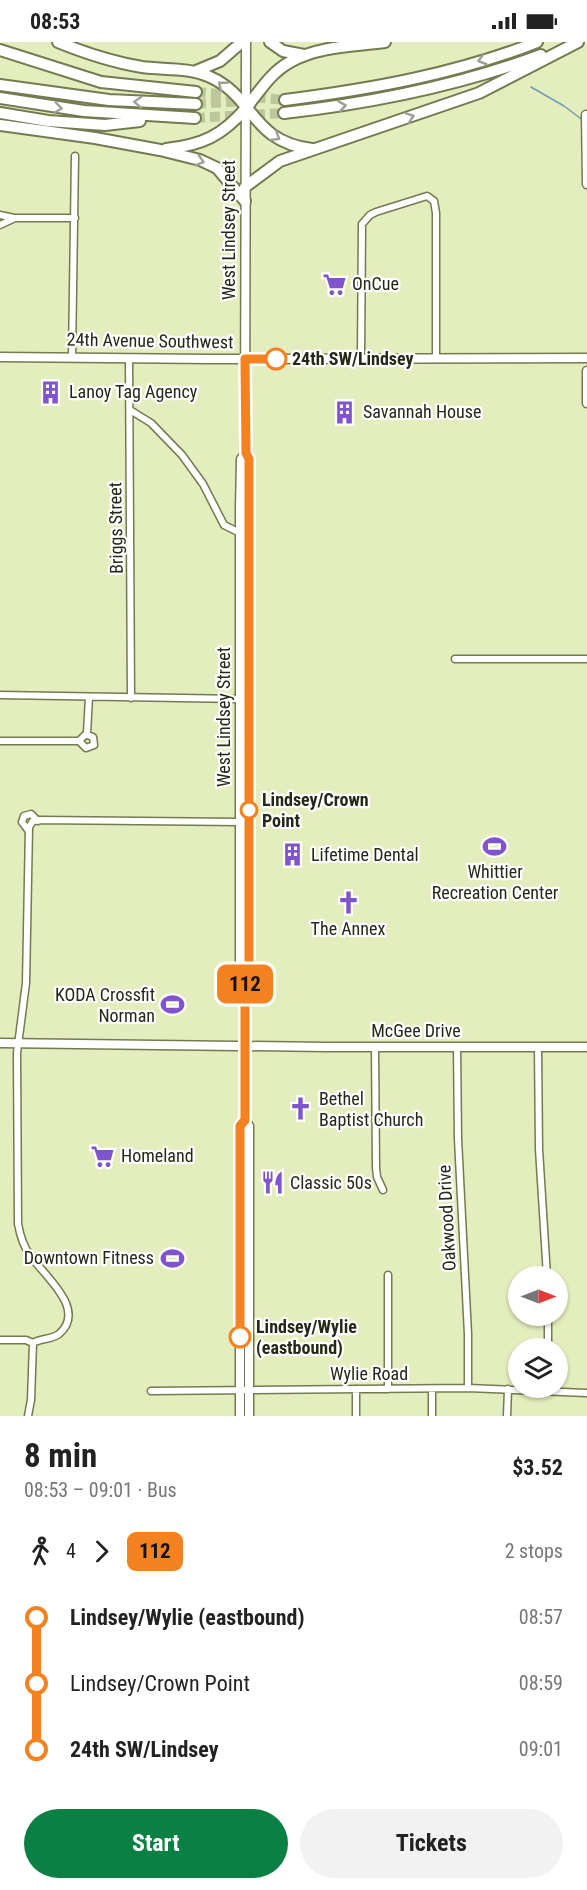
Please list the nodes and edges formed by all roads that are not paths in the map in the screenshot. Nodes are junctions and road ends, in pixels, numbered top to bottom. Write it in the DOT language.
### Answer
graph roads {
  1 [pos="58,42"];
  2 [pos="244,42"];
  3 [pos="270,42"];
  4 [pos="385,42"];
  5 [pos="537,42"];
  6 [pos="576,42"];
  7 [pos="0,50"];
  8 [pos="304,55"];
  9 [pos="193,72"];
  10 [pos="0,84"];
  11 [pos="196,92"];
  12 [pos="0,98"];
  13 [pos="285,100"];
  14 [pos="196,104"];
  15 [pos="246,108"];
  16 [pos="0,113"];
  17 [pos="284,113"];
  18 [pos="587,113"];
  19 [pos="166,117"];
  20 [pos="195,118"];
  21 [pos="0,125"];
  22 [pos="586,135"];
  23 [pos="315,149"];
  24 [pos="160,150"];
  25 [pos="75,156"];
  26 [pos="587,184"];
  27 [pos="245,187"];
  28 [pos="245,201"];
  29 [pos="0,215"];
  30 [pos="15,218"];
  31 [pos="75,218"];
  32 [pos="0,225"];
  33 [pos="0,357"];
  34 [pos="72,357"];
  35 [pos="129,358"];
  36 [pos="361,358"];
  37 [pos="587,358"];
  38 [pos="245,359"];
  39 [pos="436,359"];
  40 [pos="587,371"];
  41 [pos="587,403"];
  42 [pos="130,410"];
  43 [pos="245,533"];
  44 [pos="455,659"];
  45 [pos="587,659"];
  46 [pos="0,695"];
  47 [pos="89,697"];
  48 [pos="131,698"];
  49 [pos="243,703"];
  50 [pos="87,735"];
  51 [pos="0,741"];
  52 [pos="79,741"];
  53 [pos="38,820"];
  54 [pos="240,822"];
  55 [pos="29,827"];
  56 [pos="245,873"];
  57 [pos="0,1043"];
  58 [pos="19,1043"];
  59 [pos="245,1046"];
  60 [pos="375,1047"];
  61 [pos="457,1047"];
  62 [pos="538,1047"];
  63 [pos="587,1047"];
  64 [pos="383,1190"];
  65 [pos="546,1266"];
  66 [pos="388,1275"];
  67 [pos="0,1340"];
  68 [pos="33,1343"];
  69 [pos="245,1389"];
  70 [pos="356,1389"];
  71 [pos="388,1389"];
  72 [pos="432,1389"];
  73 [pos="468,1389"];
  74 [pos="508,1389"];
  75 [pos="151,1391"];
  76 [pos="568,1392"];
  77 [pos="587,1393"];
  78 [pos="28,1416"];
  79 [pos="240,1416"];
  80 [pos="249,1416"];
  81 [pos="356,1416"];
  82 [pos="432,1416"];
  83 [pos="507,1416"];
  1 -- 9 [label="highway"];
  2 -- 9 [label="highway"];
  2 -- 15 [label="street, West Lindsey Street"];
  3 -- 8 [label="highway"];
  4 -- 8 [label="highway"];
  5 -- 13 [label="highway, one-way"];
  17 -- 6 [label="highway, one-way"];
  23 -- 6 [label="highway, one-way"];
  7 -- 11 [label="highway"];
  8 -- 15 [label="highway"];
  15 -- 9 [label="highway, one-way"];
  14 -- 10 [label="highway, one-way"];
  12 -- 19 [label="highway, one-way"];
  15 -- 23 [label="highway, one-way"];
  15 -- 24 [label="highway"];
  15 -- 27 [label="street, West Lindsey Street"];
  16 -- 19 [label="highway"];
  18 -- 22 [label="street"];
  19 -- 20 [label="highway"];
  21 -- 24 [label="highway"];
  22 -- 26 [label="street"];
  23 -- 27 [label="highway"];
  24 -- 28 [label="highway, one-way"];
  25 -- 31 [label="street"];
  27 -- 28 [label="street, West Lindsey Street"];
  28 -- 38 [label="street, West Lindsey Street"];
  29 -- 30 [label="street"];
  30 -- 31 [label="street"];
  30 -- 32 [label="street"];
  31 -- 34 [label="street"];
  33 -- 34 [label="street, 24th Avenue Southwest"];
  34 -- 35 [label="street, 24th Avenue Southwest"];
  35 -- 38 [label="street, 24th Avenue Southwest"];
  35 -- 42 [label="street, Briggs Street"];
  36 -- 38 [label="street, 24th Avenue Southwest"];
  36 -- 39 [label="street, 24th Avenue Southwest"];
  36 -- 39 [label="street"];
  37 -- 39 [label="street, 24th Avenue Southwest"];
  38 -- 43 [label="street, West Lindsey Street"];
  40 -- 41 [label="street"];
  42 -- 43 [label="street"];
  42 -- 48 [label="street, Briggs Street"];
  43 -- 49 [label="street, West Lindsey Street"];
  44 -- 45 [label="street"];
  46 -- 47 [label="street"];
  47 -- 48 [label="street"];
  47 -- 50 [label="street"];
  48 -- 49 [label="street"];
  49 -- 54 [label="street, West Lindsey Street"];
  49 -- 56 [label="street, West Lindsey Street"];
  50 -- 52 [label="street"];
  50 -- 52 [label="street"];
  51 -- 52 [label="street"];
  53 -- 54 [label="street"];
  53 -- 55 [label="street"];
  53 -- 55 [label="street"];
  54 -- 56 [label="street, West Lindsey Street"];
  55 -- 58 [label="street"];
  56 -- 59 [label="street, West Lindsey Street"];
  57 -- 58 [label="street, McGee Drive"];
  58 -- 59 [label="street, McGee Drive"];
  58 -- 68 [label="street"];
  59 -- 60 [label="street, McGee Drive"];
  59 -- 69 [label="street, West Lindsey Street"];
  60 -- 61 [label="street, McGee Drive"];
  60 -- 64 [label="street"];
  61 -- 62 [label="street, McGee Drive"];
  61 -- 73 [label="street, Oakwood Drive"];
  62 -- 63 [label="street, McGee Drive"];
  62 -- 65 [label="street"];
  66 -- 71 [label="street"];
  67 -- 68 [label="street"];
  68 -- 78 [label="street"];
  69 -- 70 [label="street, Wylie Road"];
  69 -- 75 [label="street, Wylie Road"];
  69 -- 79 [label="street, West Lindsey Street"];
  69 -- 80 [label="street, West Lindsey Street"];
  70 -- 71 [label="street, Wylie Road"];
  70 -- 81 [label="street"];
  71 -- 72 [label="street, Wylie Road"];
  72 -- 73 [label="street, Wylie Road"];
  72 -- 82 [label="street"];
  73 -- 74 [label="street, Wylie Road"];
  74 -- 83 [label="street"];
  76 -- 77 [label="street, Wylie Road"];
}
